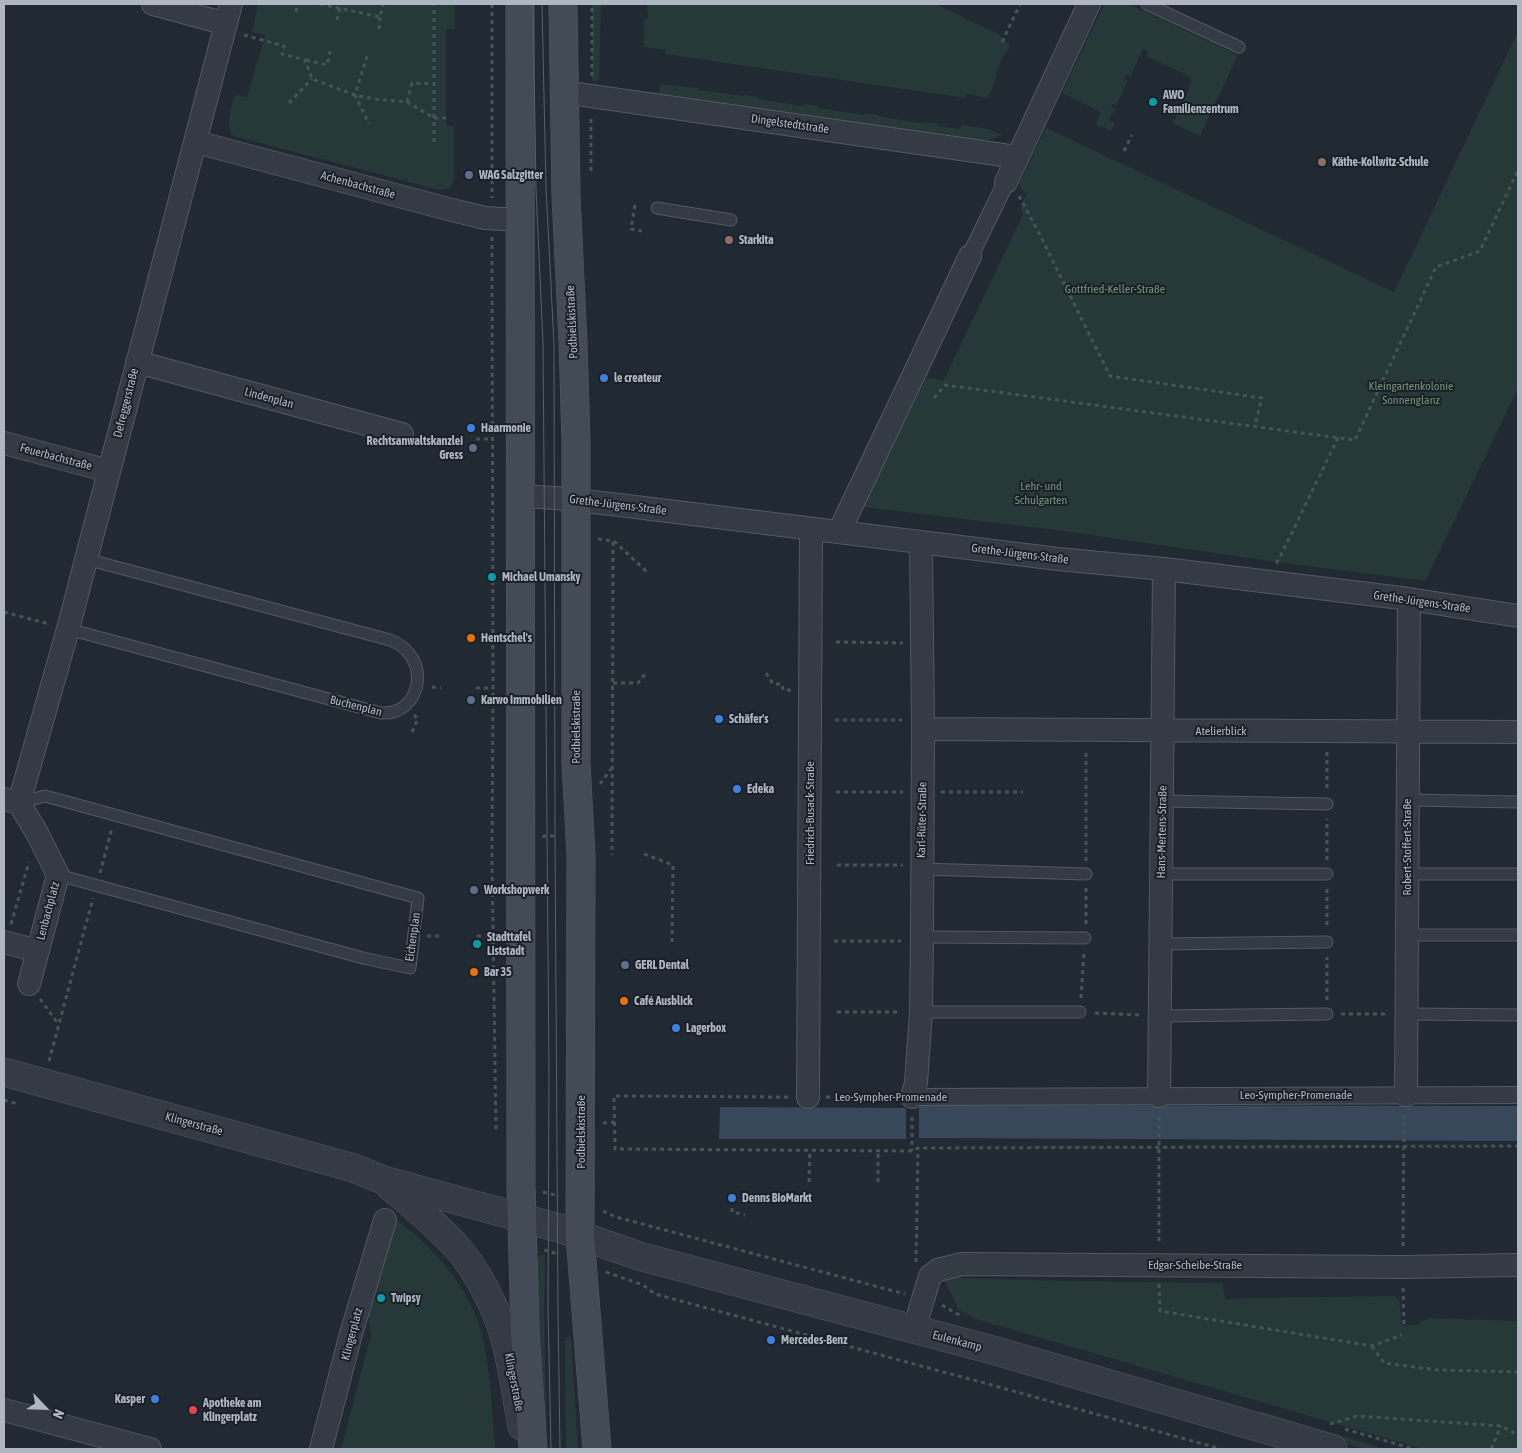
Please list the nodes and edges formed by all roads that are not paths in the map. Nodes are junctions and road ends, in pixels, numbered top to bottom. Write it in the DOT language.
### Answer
graph roads {
  1 [pos="152,4"];
  2 [pos="520,4"];
  3 [pos="563,4"];
  4 [pos="1089,4"];
  5 [pos="1147,4"];
  6 [pos="227,19"];
  7 [pos="1239,47"];
  8 [pos="563,92"];
  9 [pos="196,142"];
  10 [pos="1017,157"];
  11 [pos="1006,182"];
  12 [pos="656,208"];
  13 [pos="521,220"];
  14 [pos="731,220"];
  15 [pos="970,256"];
  16 [pos="137,362"];
  17 [pos="402,434"];
  18 [pos="4,443"];
  19 [pos="109,471"];
  20 [pos="521,496"];
  21 [pos="575,500"];
  22 [pos="811,529"];
  23 [pos="839,532"];
  24 [pos="921,542"];
  25 [pos="86,559"];
  26 [pos="1164,568"];
  27 [pos="1409,599"];
  28 [pos="1518,616"];
  29 [pos="68,629"];
  30 [pos="923,724"];
  31 [pos="1164,731"];
  32 [pos="1408,731"];
  33 [pos="1518,732"];
  34 [pos="1408,800"];
  35 [pos="11,801"];
  36 [pos="1162,801"];
  37 [pos="1518,802"];
  38 [pos="1327,804"];
  39 [pos="922,867"];
  40 [pos="1086,874"];
  41 [pos="1161,874"];
  42 [pos="1327,874"];
  43 [pos="1407,874"];
  44 [pos="1518,874"];
  45 [pos="58,876"];
  46 [pos="1407,935"];
  47 [pos="1518,935"];
  48 [pos="1086,938"];
  49 [pos="922,939"];
  50 [pos="5,942"];
  51 [pos="1327,942"];
  52 [pos="1160,944"];
  53 [pos="38,951"];
  54 [pos="34,991"];
  55 [pos="921,1012"];
  56 [pos="1080,1012"];
  57 [pos="1327,1014"];
  58 [pos="1407,1014"];
  59 [pos="1518,1015"];
  60 [pos="1159,1016"];
  61 [pos="4,1072"];
  62 [pos="1518,1095"];
  63 [pos="808,1097"];
  64 [pos="912,1097"];
  65 [pos="1405,1100"];
  66 [pos="1159,1105"];
  67 [pos="383,1180"];
  68 [pos="385,1220"];
  69 [pos="522,1231"];
  70 [pos="580,1248"];
  71 [pos="1518,1265"];
  72 [pos="914,1329"];
  73 [pos="4,1410"];
  74 [pos="1331,1436"];
  75 [pos="93,1442"];
  76 [pos="150,1449"];
  77 [pos="321,1449"];
  78 [pos="526,1449"];
  79 [pos="533,1449"];
  80 [pos="597,1449"];
  1 -- 6 [label="street"];
  2 -- 13 [label="main road"];
  3 -- 8 [label="main road, Podbielskistraße"];
  4 -- 10 [label="street"];
  5 -- 7 [label="lane"];
  6 -- 9 [label="street, Defreggerstraße"];
  8 -- 10 [label="street, Dingelstedtstraße"];
  8 -- 21 [label="main road, Podbielskistraße"];
  9 -- 13 [label="street, Achenbachstraße"];
  9 -- 16 [label="street, Defreggerstraße"];
  10 -- 11 [label="street"];
  11 -- 15 [label="street"];
  12 -- 14 [label="lane"];
  13 -- 20 [label="main road"];
  15 -- 23 [label="street"];
  16 -- 17 [label="street, Lindenplan"];
  16 -- 19 [label="street, Defreggerstraße"];
  18 -- 19 [label="street, Feuerbachstraße"];
  19 -- 25 [label="street, Defreggerstraße"];
  20 -- 21 [label="street, Grethe-Jürgens-Straße"];
  20 -- 69 [label="main road"];
  21 -- 22 [label="street, Grethe-Jürgens-Straße"];
  21 -- 70 [label="main road, Podbielskistraße"];
  22 -- 23 [label="street, Grethe-Jürgens-Straße"];
  22 -- 63 [label="street, Friedrich-Busack-Straße"];
  23 -- 24 [label="street, Grethe-Jürgens-Straße"];
  24 -- 26 [label="street, Grethe-Jürgens-Straße"];
  24 -- 30 [label="street, Karl-Rüter-Straße"];
  25 -- 29 [label="street, Defreggerstraße"];
  25 -- 29 [label="lane, Buchenplan"];
  26 -- 27 [label="street, Grethe-Jürgens-Straße"];
  26 -- 31 [label="street, Hans-Mertens-Straße"];
  27 -- 28 [label="street, Grethe-Jürgens-Straße"];
  27 -- 32 [label="street, Robert-Stoffert-Straße"];
  29 -- 35 [label="street, Defreggerstraße"];
  30 -- 31 [label="street, Atelierblick"];
  30 -- 39 [label="street, Karl-Rüter-Straße"];
  31 -- 32 [label="street, Atelierblick"];
  31 -- 36 [label="street, Hans-Mertens-Straße"];
  32 -- 33 [label="street, Atelierblick"];
  32 -- 34 [label="street, Robert-Stoffert-Straße"];
  34 -- 37 [label="lane"];
  34 -- 43 [label="street, Robert-Stoffert-Straße"];
  35 -- 45 [label="street, Lenbachplatz"];
  35 -- 45 [label="lane, Eichenplan"];
  36 -- 38 [label="lane"];
  36 -- 41 [label="street, Hans-Mertens-Straße"];
  39 -- 40 [label="lane"];
  39 -- 49 [label="street, Karl-Rüter-Straße"];
  41 -- 42 [label="lane"];
  41 -- 52 [label="street, Hans-Mertens-Straße"];
  43 -- 44 [label="lane"];
  43 -- 46 [label="street, Robert-Stoffert-Straße"];
  45 -- 53 [label="street, Lenbachplatz"];
  46 -- 47 [label="lane"];
  46 -- 58 [label="street, Robert-Stoffert-Straße"];
  48 -- 49 [label="lane"];
  49 -- 55 [label="street, Karl-Rüter-Straße"];
  50 -- 53 [label="street"];
  51 -- 52 [label="lane"];
  52 -- 60 [label="street, Hans-Mertens-Straße"];
  53 -- 54 [label="street, Lenbachplatz"];
  55 -- 56 [label="lane"];
  55 -- 64 [label="street, Karl-Rüter-Straße"];
  57 -- 60 [label="lane"];
  58 -- 59 [label="lane"];
  58 -- 65 [label="street, Robert-Stoffert-Straße"];
  60 -- 66 [label="street, Hans-Mertens-Straße"];
  61 -- 67 [label="street, Klingerstraße"];
  62 -- 65 [label="street, Leo-Sympher-Promenade"];
  64 -- 66 [label="street, Leo-Sympher-Promenade"];
  65 -- 66 [label="street, Leo-Sympher-Promenade"];
  67 -- 69 [label="street, Klingerstraße"];
  67 -- 78 [label="street, Klingerstraße"];
  68 -- 77 [label="street, Klingerplatz"];
  69 -- 70 [label="street, Klingerstraße"];
  69 -- 79 [label="main road"];
  70 -- 72 [label="street, Eulenkamp"];
  70 -- 80 [label="main road, Podbielskistraße"];
  71 -- 72 [label="street, Edgar-Scheibe-Straße"];
  72 -- 74 [label="street, Eulenkamp"];
  73 -- 75 [label="street"];
  75 -- 76 [label="street"];
}
